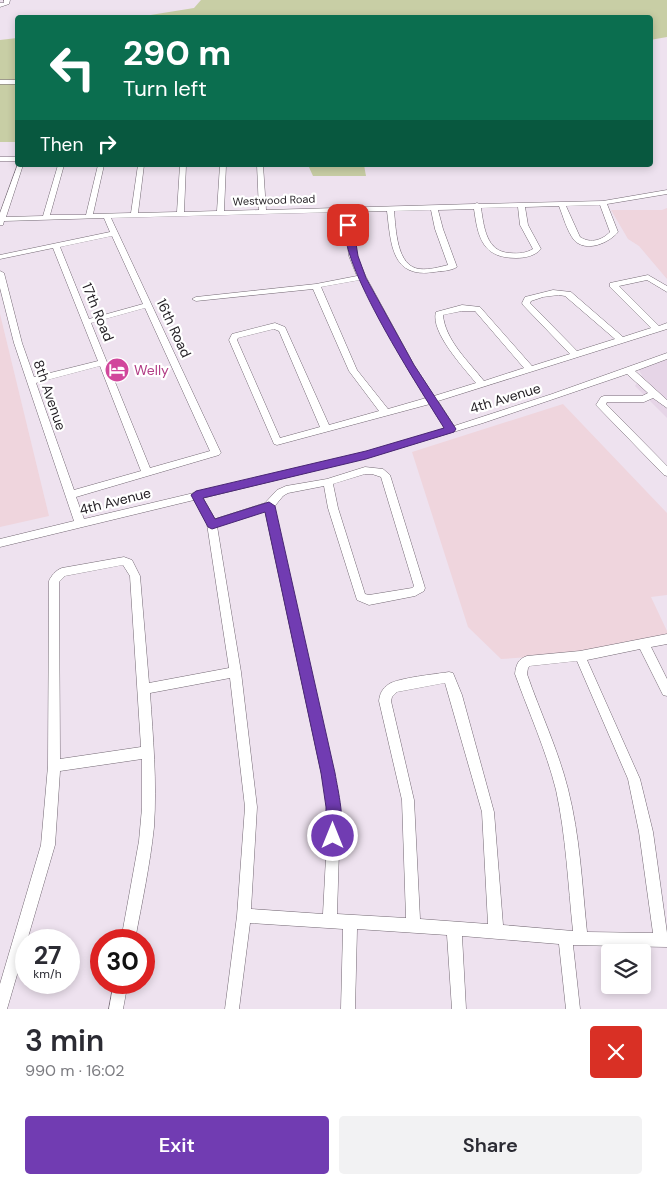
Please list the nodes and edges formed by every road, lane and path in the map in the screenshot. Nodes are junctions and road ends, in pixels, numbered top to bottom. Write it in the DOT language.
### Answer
graph roads {
  1 [pos="7,0"];
  2 [pos="0,5"];
  3 [pos="0,82"];
  4 [pos="15,82"];
  5 [pos="0,159"];
  6 [pos="15,159"];
  7 [pos="19,167"];
  8 [pos="59,167"];
  9 [pos="101,167"];
  10 [pos="141,167"];
  11 [pos="182,167"];
  12 [pos="223,167"];
  13 [pos="260,167"];
  14 [pos="667,192"];
  15 [pos="603,203"];
  16 [pos="521,204"];
  17 [pos="560,204"];
  18 [pos="477,205"];
  19 [pos="434,207"];
  20 [pos="390,208"];
  21 [pos="346,210"];
  22 [pos="263,212"];
  23 [pos="220,213"];
  24 [pos="180,214"];
  25 [pos="106,215"];
  26 [pos="134,215"];
  27 [pos="89,216"];
  28 [pos="46,217"];
  29 [pos="1,220"];
  30 [pos="114,233"];
  31 [pos="56,246"];
  32 [pos="0,257"];
  33 [pos="0,273"];
  34 [pos="362,278"];
  35 [pos="316,286"];
  36 [pos="667,290"];
  37 [pos="196,299"];
  38 [pos="148,305"];
  39 [pos="87,322"];
  40 [pos="667,326"];
  41 [pos="657,329"];
  42 [pos="622,341"];
  43 [pos="576,355"];
  44 [pos="667,356"];
  45 [pos="103,362"];
  46 [pos="531,370"];
  47 [pos="629,371"];
  48 [pos="31,381"];
  49 [pos="482,384"];
  50 [pos="654,393"];
  51 [pos="432,400"];
  52 [pos="667,404"];
  53 [pos="384,412"];
  54 [pos="451,429"];
  55 [pos="326,430"];
  56 [pos="667,472"];
  57 [pos="147,473"];
  58 [pos="328,482"];
  59 [pos="70,495"];
  60 [pos="196,495"];
  61 [pos="269,506"];
  62 [pos="80,524"];
  63 [pos="212,524"];
  64 [pos="0,543"];
  65 [pos="667,639"];
  66 [pos="643,643"];
  67 [pos="580,656"];
  68 [pos="235,672"];
  69 [pos="143,689"];
  70 [pos="667,691"];
  71 [pos="148,752"];
  72 [pos="54,766"];
  73 [pos="244,916"];
  74 [pos="330,921"];
  75 [pos="350,922"];
  76 [pos="413,926"];
  77 [pos="454,928"];
  78 [pos="130,929"];
  79 [pos="496,932"];
  80 [pos="565,938"];
  81 [pos="581,939"];
  82 [pos="664,940"];
  83 [pos="119,994"];
  84 [pos="0,1009"];
  85 [pos="116,1009"];
  86 [pos="232,1009"];
  87 [pos="348,1009"];
  88 [pos="459,1009"];
  89 [pos="573,1009"];
  1 -- 2 [label="street"];
  3 -- 4 [label="street"];
  5 -- 6 [label="street"];
  7 -- 29 [label="street"];
  8 -- 28 [label="street"];
  9 -- 27 [label="street"];
  10 -- 26 [label="street"];
  11 -- 24 [label="street"];
  12 -- 23 [label="street"];
  13 -- 22 [label="street"];
  14 -- 15 [label="street, Westwood Road"];
  15 -- 17 [label="street, Westwood Road"];
  15 -- 17 [label="street"];
  16 -- 17 [label="street, Westwood Road"];
  16 -- 18 [label="street, Westwood Road"];
  16 -- 18 [label="street"];
  18 -- 19 [label="street, Westwood Road"];
  19 -- 20 [label="street, Westwood Road"];
  19 -- 20 [label="street"];
  20 -- 21 [label="street, Westwood Road"];
  21 -- 22 [label="street, Westwood Road"];
  21 -- 34 [label="street"];
  22 -- 23 [label="street, Westwood Road"];
  23 -- 24 [label="street, Westwood Road"];
  24 -- 26 [label="street, Westwood Road"];
  25 -- 26 [label="street, Westwood Road"];
  25 -- 27 [label="street, Westwood Road"];
  25 -- 30 [label="street, 16th Road"];
  27 -- 28 [label="street, Westwood Road"];
  28 -- 29 [label="street, Westwood Road"];
  30 -- 31 [label="street"];
  30 -- 38 [label="street, 16th Road"];
  31 -- 32 [label="street"];
  31 -- 39 [label="street, 17th Road"];
  33 -- 48 [label="street, 8th Avenue"];
  34 -- 35 [label="street"];
  34 -- 51 [label="street"];
  35 -- 37 [label="street"];
  35 -- 53 [label="street"];
  36 -- 41 [label="street"];
  38 -- 39 [label="street"];
  38 -- 57 [label="street, 16th Road"];
  39 -- 45 [label="street, 17th Road"];
  40 -- 41 [label="street"];
  41 -- 42 [label="street"];
  42 -- 43 [label="street"];
  42 -- 43 [label="street"];
  43 -- 46 [label="street"];
  44 -- 47 [label="street, 4th Avenue"];
  45 -- 48 [label="street"];
  45 -- 57 [label="street, 17th Road"];
  46 -- 49 [label="street"];
  46 -- 49 [label="street"];
  47 -- 50 [label="street"];
  47 -- 54 [label="street, 4th Avenue"];
  48 -- 59 [label="street, 8th Avenue"];
  49 -- 51 [label="street"];
  50 -- 52 [label="street"];
  50 -- 56 [label="street"];
  51 -- 53 [label="street"];
  51 -- 54 [label="street"];
  53 -- 55 [label="street"];
  54 -- 60 [label="street, 4th Avenue"];
  55 -- 55 [label="street"];
  57 -- 59 [label="street"];
  58 -- 58 [label="street"];
  58 -- 61 [label="street"];
  59 -- 62 [label="street, 8th Avenue"];
  60 -- 62 [label="street, 4th Avenue"];
  60 -- 63 [label="street"];
  61 -- 63 [label="street"];
  61 -- 74 [label="street"];
  62 -- 64 [label="street, 4th Avenue"];
  63 -- 68 [label="street"];
  65 -- 66 [label="street"];
  66 -- 67 [label="street"];
  66 -- 70 [label="street"];
  67 -- 81 [label="street"];
  67 -- 82 [label="street"];
  68 -- 69 [label="street"];
  68 -- 73 [label="street"];
  69 -- 71 [label="street"];
  69 -- 72 [label="street"];
  71 -- 72 [label="street"];
  71 -- 78 [label="street"];
  72 -- 84 [label="street"];
  73 -- 74 [label="street"];
  73 -- 86 [label="street"];
  74 -- 75 [label="street"];
  75 -- 76 [label="street"];
  75 -- 87 [label="street"];
  76 -- 77 [label="street"];
  76 -- 79 [label="street"];
  77 -- 79 [label="street"];
  77 -- 88 [label="street"];
  79 -- 80 [label="street"];
  80 -- 81 [label="street"];
  80 -- 89 [label="street"];
  81 -- 82 [label="street"];
  83 -- 85 [label="street"];
}
